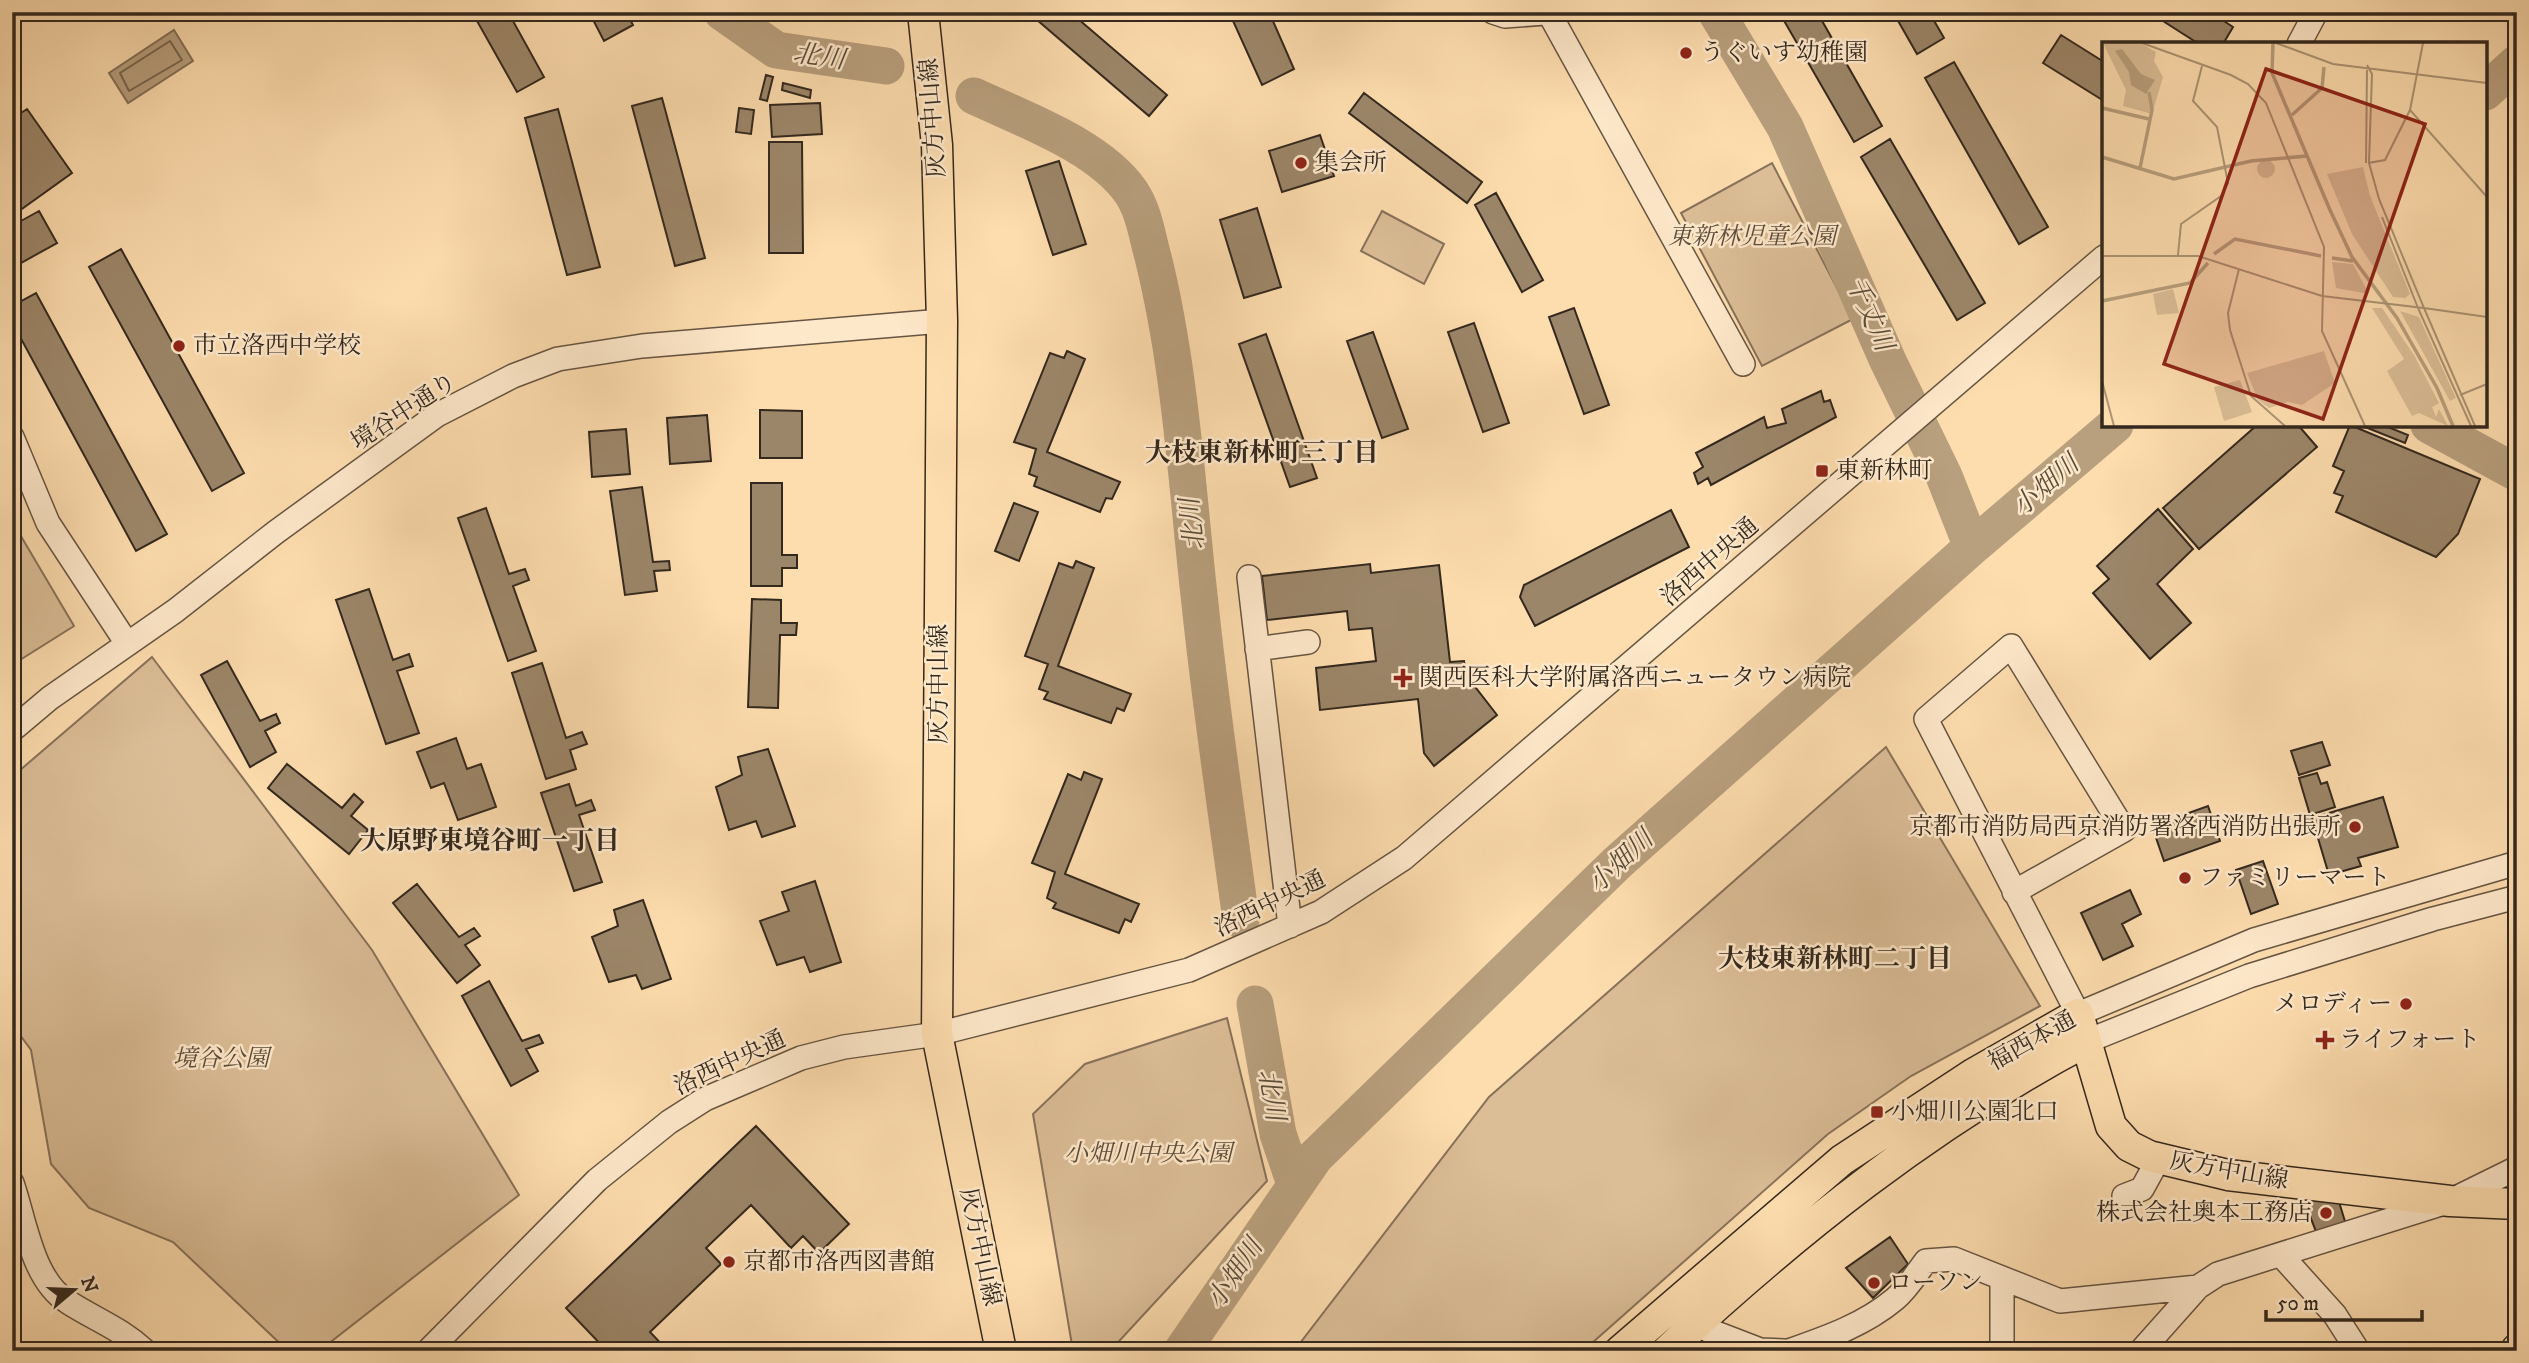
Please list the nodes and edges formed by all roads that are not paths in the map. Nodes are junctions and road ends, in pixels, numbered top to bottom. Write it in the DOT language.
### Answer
graph roads {
  1 [pos="923,12"];
  2 [pos="1493,12"];
  3 [pos="1559,12"];
  4 [pos="2316,12"];
  5 [pos="1549,13"];
  6 [pos="2300,42"];
  7 [pos="2102,259"];
  8 [pos="942,321"];
  9 [pos="1743,364"];
  10 [pos="12,437"];
  11 [pos="1249,577"];
  12 [pos="126,642"];
  13 [pos="1308,642"];
  14 [pos="1257,649"];
  15 [pos="12,730"];
  16 [pos="2517,863"];
  17 [pos="2014,892"];
  18 [pos="2517,897"];
  19 [pos="1290,926"];
  20 [pos="2081,1028"];
  21 [pos="937,1034"];
  22 [pos="2159,1158"];
  23 [pos="2517,1168"];
  24 [pos="12,1183"];
  25 [pos="2124,1196"];
  26 [pos="2450,1201"];
  27 [pos="2517,1204"];
  28 [pos="2281,1255"];
  29 [pos="2002,1280"];
  30 [pos="2198,1287"];
  31 [pos="1695,1325"];
  32 [pos="1733,1345"];
  33 [pos="145,1351"];
  34 [pos="428,1351"];
  35 [pos="1001,1351"];
  36 [pos="1620,1351"];
  37 [pos="1667,1351"];
  38 [pos="1786,1351"];
  39 [pos="2001,1351"];
  40 [pos="2141,1351"];
  41 [pos="2358,1351"];
  1 -- 8 [label="main road, 灰方中山線"];
  2 -- 5 [label="street"];
  3 -- 5 [label="street"];
  4 -- 6 [label="street"];
  5 -- 9 [label="street"];
  7 -- 19 [label="street, 洛西中央通"];
  8 -- 12 [label="street, 境谷中通り"];
  8 -- 21 [label="main road, 灰方中山線"];
  10 -- 12 [label="street"];
  11 -- 14 [label="street"];
  12 -- 15 [label="street, 境谷中通り"];
  13 -- 14 [label="street"];
  14 -- 19 [label="street"];
  16 -- 20 [label="street, 福西本通"];
  17 -- 17 [label="street"];
  17 -- 20 [label="street"];
  18 -- 20 [label="street, 福西本通"];
  19 -- 21 [label="street, 洛西中央通"];
  20 -- 22 [label="main road, 灰方中山線"];
  20 -- 31 [label="main road, 福西本通"];
  20 -- 36 [label="main road, 福西本通"];
  21 -- 34 [label="street, 洛西中央通"];
  21 -- 35 [label="main road, 灰方中山線"];
  22 -- 25 [label="street"];
  22 -- 26 [label="main road, 灰方中山線"];
  23 -- 26 [label="street"];
  24 -- 33 [label="street"];
  26 -- 27 [label="main road, 灰方中山線"];
  26 -- 28 [label="street"];
  28 -- 30 [label="street"];
  28 -- 41 [label="street"];
  29 -- 30 [label="street"];
  29 -- 38 [label="street"];
  29 -- 39 [label="street"];
  30 -- 40 [label="street"];
  31 -- 32 [label="street"];
  31 -- 37 [label="main road, 福西本通"];
  32 -- 38 [label="street"];
}
